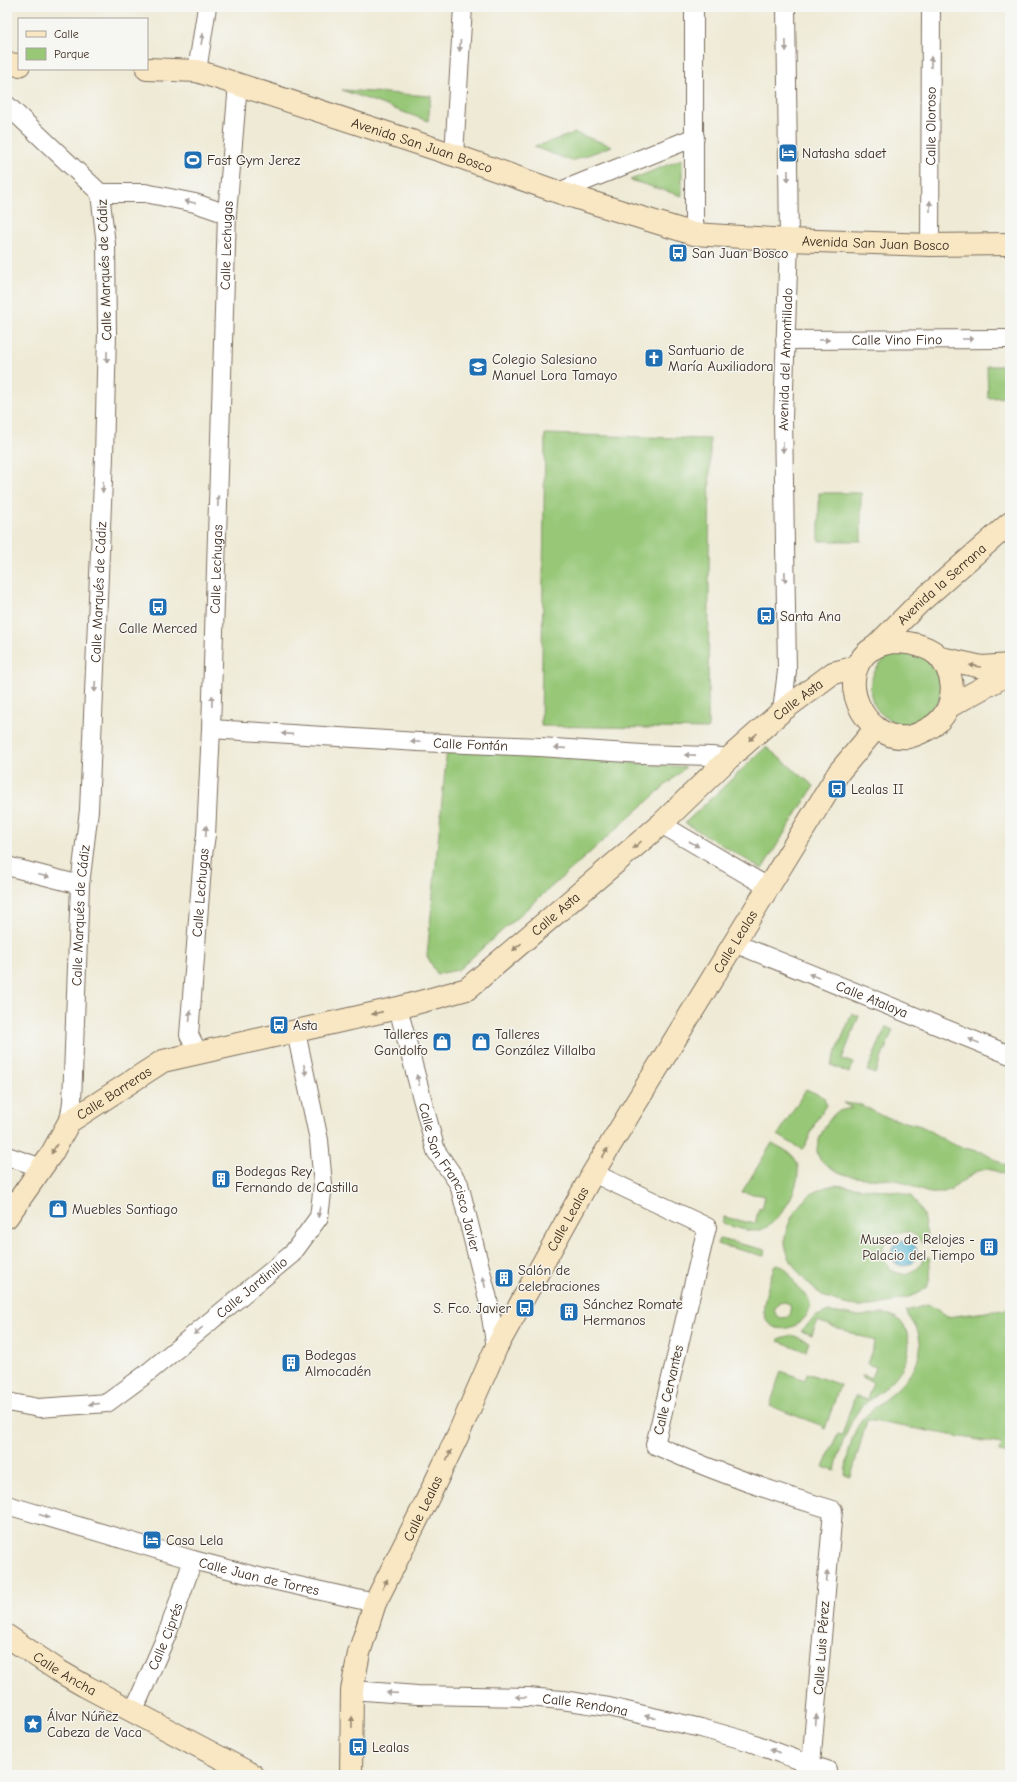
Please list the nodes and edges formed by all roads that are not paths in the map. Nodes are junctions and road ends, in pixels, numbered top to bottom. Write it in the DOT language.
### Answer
graph roads {
  1 [pos="207,7"];
  2 [pos="463,7"];
  3 [pos="694,7"];
  4 [pos="786,7"];
  5 [pos="931,7"];
  6 [pos="7,64"];
  7 [pos="18,65"];
  8 [pos="148,69"];
  9 [pos="197,71"];
  10 [pos="238,84"];
  11 [pos="7,105"];
  12 [pos="695,137"];
  13 [pos="454,155"];
  14 [pos="558,192"];
  15 [pos="100,193"];
  16 [pos="227,214"];
  17 [pos="694,234"];
  18 [pos="789,240"];
  19 [pos="1010,244"];
  20 [pos="930,245"];
  21 [pos="1010,339"];
  22 [pos="785,340"];
  23 [pos="1010,523"];
  24 [pos="874,648"];
  25 [pos="941,658"];
  26 [pos="1010,665"];
  27 [pos="857,667"];
  28 [pos="1010,673"];
  29 [pos="950,706"];
  30 [pos="782,711"];
  31 [pos="876,728"];
  32 [pos="211,729"];
  33 [pos="729,758"];
  34 [pos="661,824"];
  35 [pos="7,866"];
  36 [pos="80,885"];
  37 [pos="768,887"];
  38 [pos="734,943"];
  39 [pos="398,1008"];
  40 [pos="296,1032"];
  41 [pos="198,1052"];
  42 [pos="1010,1056"];
  43 [pos="69,1122"];
  44 [pos="7,1156"];
  45 [pos="42,1168"];
  46 [pos="593,1173"];
  47 [pos="7,1217"];
  48 [pos="496,1348"];
  49 [pos="7,1402"];
  50 [pos="7,1505"];
  51 [pos="832,1510"];
  52 [pos="193,1560"];
  53 [pos="375,1603"];
  54 [pos="7,1636"];
  55 [pos="352,1690"];
  56 [pos="133,1712"];
  57 [pos="811,1765"];
  58 [pos="253,1775"];
  59 [pos="351,1775"];
  60 [pos="827,1775"];
  9 -- 1 [label="street, one-way"];
  2 -- 13 [label="street, one-way"];
  3 -- 12 [label="street"];
  4 -- 18 [label="street, Avenida del Amontillado, one-way"];
  20 -- 5 [label="street, Calle Oloroso, one-way"];
  6 -- 7 [label="street"];
  8 -- 9 [label="street, Avenida San Juan Bosco"];
  9 -- 10 [label="street, Avenida San Juan Bosco"];
  10 -- 13 [label="street, Avenida San Juan Bosco"];
  10 -- 16 [label="street, Calle Lechugas"];
  11 -- 15 [label="street"];
  12 -- 14 [label="street"];
  12 -- 17 [label="street"];
  13 -- 14 [label="street, Avenida San Juan Bosco"];
  14 -- 17 [label="street, Avenida San Juan Bosco"];
  16 -- 15 [label="street, Calle Marqués de Cádiz, one-way"];
  15 -- 36 [label="street, Calle Marqués de Cádiz, one-way"];
  32 -- 16 [label="street, Calle Lechugas, one-way"];
  17 -- 18 [label="street, Avenida San Juan Bosco"];
  18 -- 20 [label="street, Avenida San Juan Bosco"];
  18 -- 22 [label="street, Avenida del Amontillado"];
  19 -- 20 [label="street, Avenida San Juan Bosco"];
  22 -- 21 [label="street, Calle Vino Fino, one-way"];
  22 -- 30 [label="street, Avenida del Amontillado, one-way"];
  23 -- 24 [label="street, Avenida la Serrana"];
  24 -- 25 [label="street"];
  24 -- 27 [label="street"];
  26 -- 25 [label="street, one-way"];
  25 -- 29 [label="street"];
  27 -- 30 [label="street, Calle Asta"];
  27 -- 31 [label="street"];
  28 -- 29 [label="street"];
  29 -- 31 [label="street"];
  30 -- 33 [label="street, Calle Asta, one-way"];
  31 -- 37 [label="street, Calle Lealas"];
  33 -- 32 [label="street, Calle Fontán, one-way"];
  41 -- 32 [label="street, Calle Lechugas, one-way"];
  33 -- 34 [label="street, Calle Asta"];
  34 -- 37 [label="street, one-way"];
  34 -- 39 [label="street, Calle Asta, one-way"];
  35 -- 36 [label="street, one-way"];
  36 -- 43 [label="street, Calle Marqués de Cádiz"];
  37 -- 38 [label="street, Calle Lealas"];
  42 -- 38 [label="street, Calle Atalaya, one-way"];
  46 -- 38 [label="street, Calle Lealas, one-way"];
  39 -- 40 [label="street, Calle Asta, one-way"];
  48 -- 39 [label="street, Calle San Francisco Javier, one-way"];
  40 -- 41 [label="street, Calle Asta"];
  40 -- 49 [label="street, Calle Jardinillo, one-way"];
  41 -- 43 [label="street, Calle Barreras"];
  43 -- 45 [label="street, Calle Barreras, one-way"];
  44 -- 45 [label="street"];
  45 -- 47 [label="street, Calle Barreras"];
  46 -- 48 [label="street, Calle Lealas"];
  46 -- 51 [label="street, Calle Cervantes"];
  53 -- 48 [label="street, Calle Lealas, one-way"];
  50 -- 52 [label="street, Calle Juan de Torres, one-way"];
  57 -- 51 [label="street, Calle Luis Pérez, one-way"];
  52 -- 53 [label="street, Calle Juan de Torres"];
  52 -- 56 [label="street, Calle Ciprés"];
  53 -- 55 [label="street, Calle Lealas"];
  54 -- 56 [label="street, Calle Ancha"];
  57 -- 55 [label="street, Calle Rendona, one-way"];
  59 -- 55 [label="street, Calle Lealas, one-way"];
  56 -- 58 [label="street, Calle Ancha"];
  57 -- 60 [label="street"];
}
